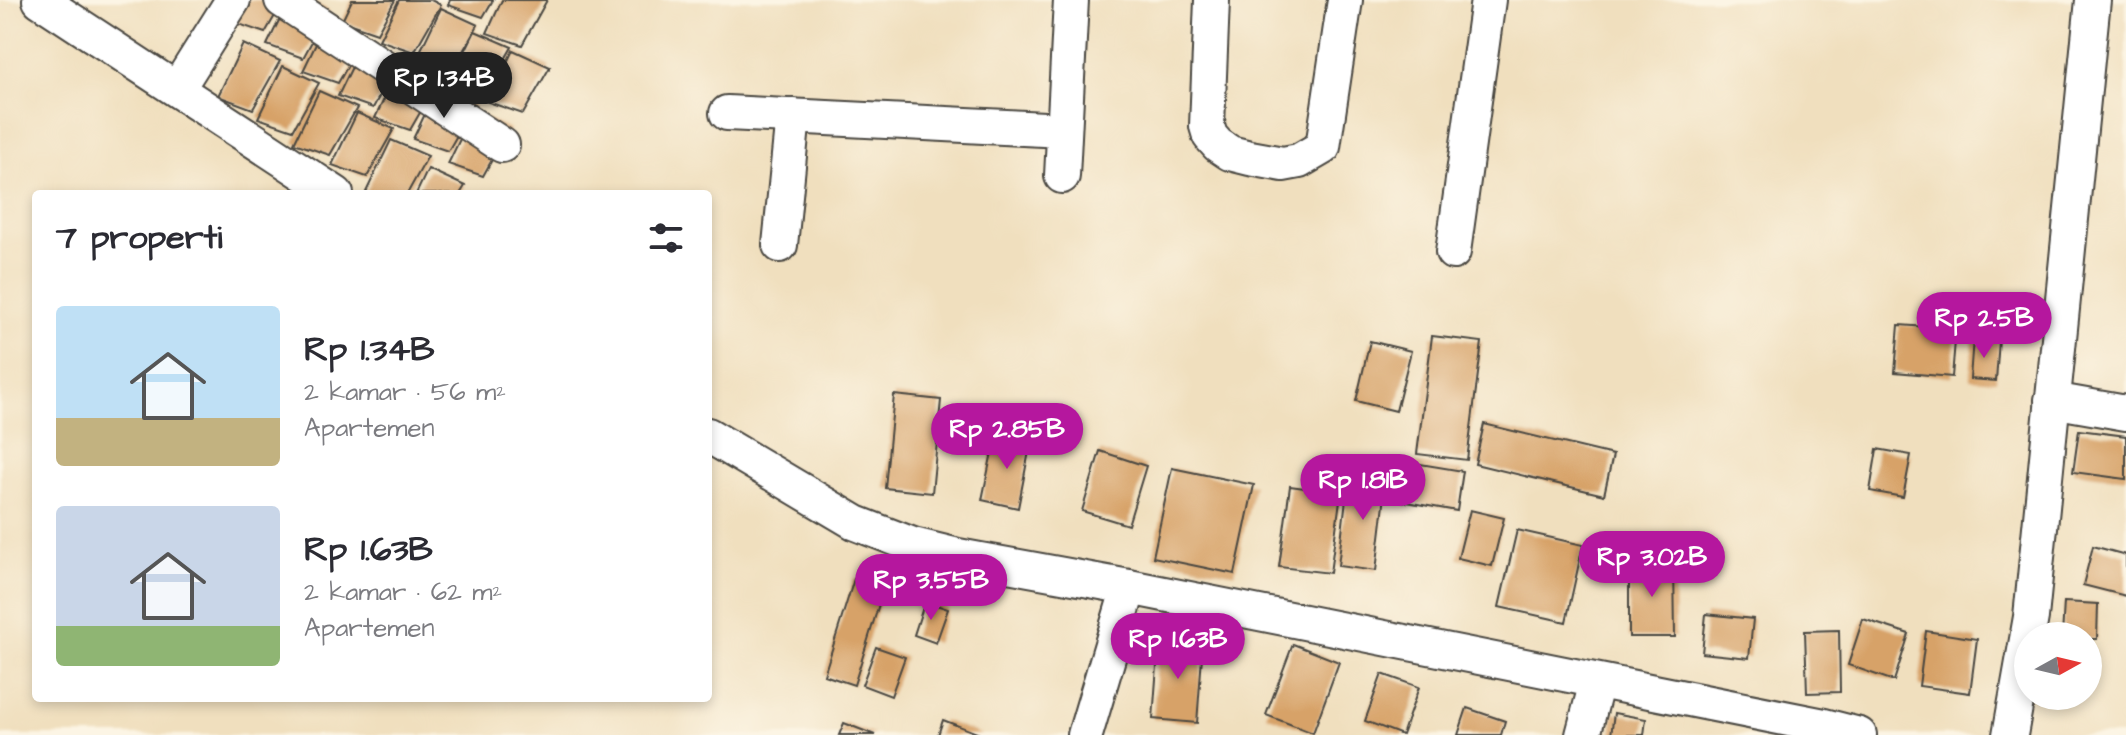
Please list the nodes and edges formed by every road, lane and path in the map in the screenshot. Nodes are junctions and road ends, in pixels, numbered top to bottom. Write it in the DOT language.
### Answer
graph roads {
  1 [pos="40,0"];
  2 [pos="233,0"];
  3 [pos="282,0"];
  4 [pos="1071,0"];
  5 [pos="1212,0"];
  6 [pos="1345,0"];
  7 [pos="1488,0"];
  8 [pos="2093,0"];
  9 [pos="177,89"];
  10 [pos="727,113"];
  11 [pos="793,116"];
  12 [pos="1064,130"];
  13 [pos="502,145"];
  14 [pos="1062,176"];
  15 [pos="330,190"];
  16 [pos="780,245"];
  17 [pos="1453,252"];
  18 [pos="2052,400"];
  19 [pos="2126,413"];
  20 [pos="712,437"];
  21 [pos="1129,587"];
  22 [pos="1597,682"];
  23 [pos="1085,735"];
  24 [pos="1583,735"];
  25 [pos="1859,735"];
  26 [pos="2010,735"];
  1 -- 9 [label="street"];
  2 -- 9 [label="street"];
  3 -- 13 [label="street"];
  4 -- 12 [label="street"];
  5 -- 6 [label="street"];
  7 -- 17 [label="street"];
  8 -- 18 [label="street"];
  9 -- 15 [label="street"];
  10 -- 11 [label="street"];
  11 -- 12 [label="street"];
  11 -- 16 [label="street"];
  12 -- 14 [label="street"];
  18 -- 19 [label="street"];
  18 -- 26 [label="street"];
  20 -- 21 [label="street"];
  21 -- 22 [label="street"];
  21 -- 23 [label="street"];
  22 -- 24 [label="street"];
  22 -- 25 [label="street"];
}
